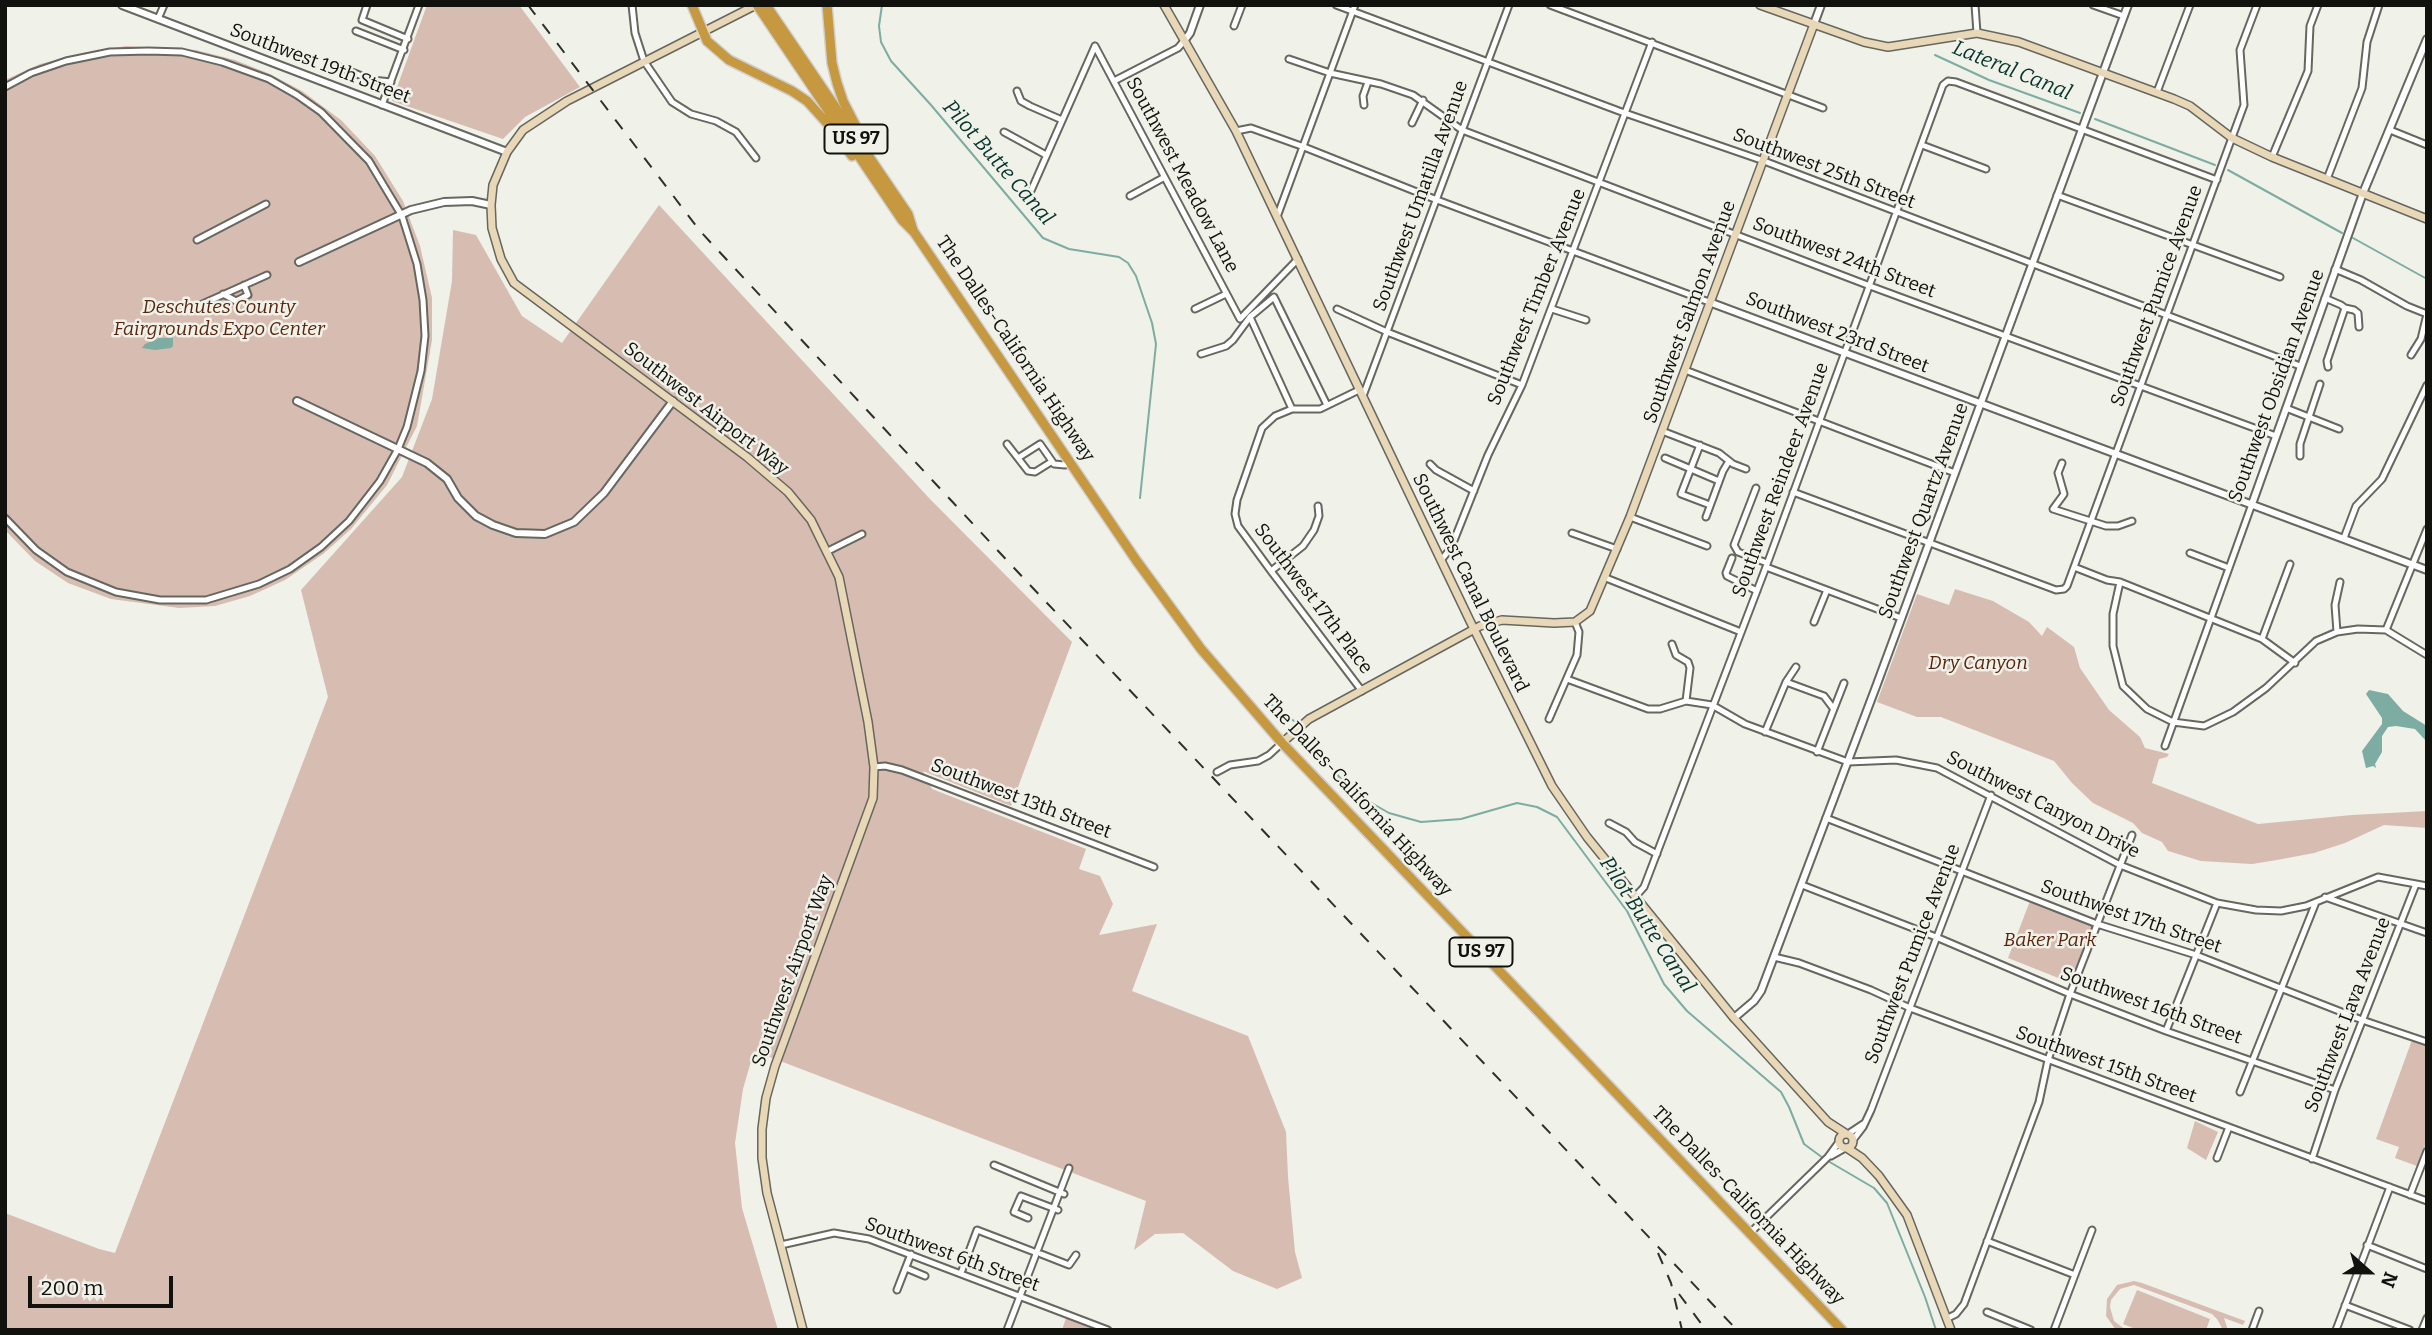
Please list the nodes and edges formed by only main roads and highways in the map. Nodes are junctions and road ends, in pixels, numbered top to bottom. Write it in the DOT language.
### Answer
graph roads {
  1 [pos="692,5"];
  2 [pos="827,5"];
  3 [pos="1164,5"];
  4 [pos="1760,5"];
  5 [pos="762,7"];
  6 [pos="1814,24"];
  7 [pos="703,32"];
  8 [pos="872,163"];
  9 [pos="891,203"];
  10 [pos="2427,219"];
  11 [pos="914,232"];
  12 [pos="1474,630"];
  13 [pos="1282,743"];
  14 [pos="1948,1318"];
  15 [pos="803,1330"];
  16 [pos="1842,1330"];
  17 [pos="1951,1330"];
  18 [pos="1957,1330"];
  1 -- 7 [label="highway"];
  2 -- 8 [label="highway"];
  3 -- 12 [label="main road, Southwest Canal Boulevard"];
  4 -- 6 [label="main road"];
  5 -- 7 [label="main road, Southwest Airport Way"];
  5 -- 8 [label="highway, The Dalles-California Highway / US 97"];
  5 -- 9 [label="highway, The Dalles-California Highway / US 97"];
  6 -- 10 [label="main road"];
  6 -- 12 [label="main road, Southwest Salmon Avenue"];
  7 -- 9 [label="highway"];
  7 -- 15 [label="main road, Southwest Airport Way"];
  8 -- 11 [label="highway, The Dalles-California Highway / US 97"];
  9 -- 11 [label="highway, The Dalles-California Highway / US 97"];
  11 -- 13 [label="highway, The Dalles-California Highway / US 97"];
  12 -- 13 [label="main road"];
  12 -- 14 [label="main road, Southwest Canal Boulevard"];
  13 -- 16 [label="highway, The Dalles-California Highway / US 97"];
  14 -- 17 [label="main road, Southwest Canal Boulevard"];
  14 -- 18 [label="main road, Southwest Canal Boulevard"];
}
